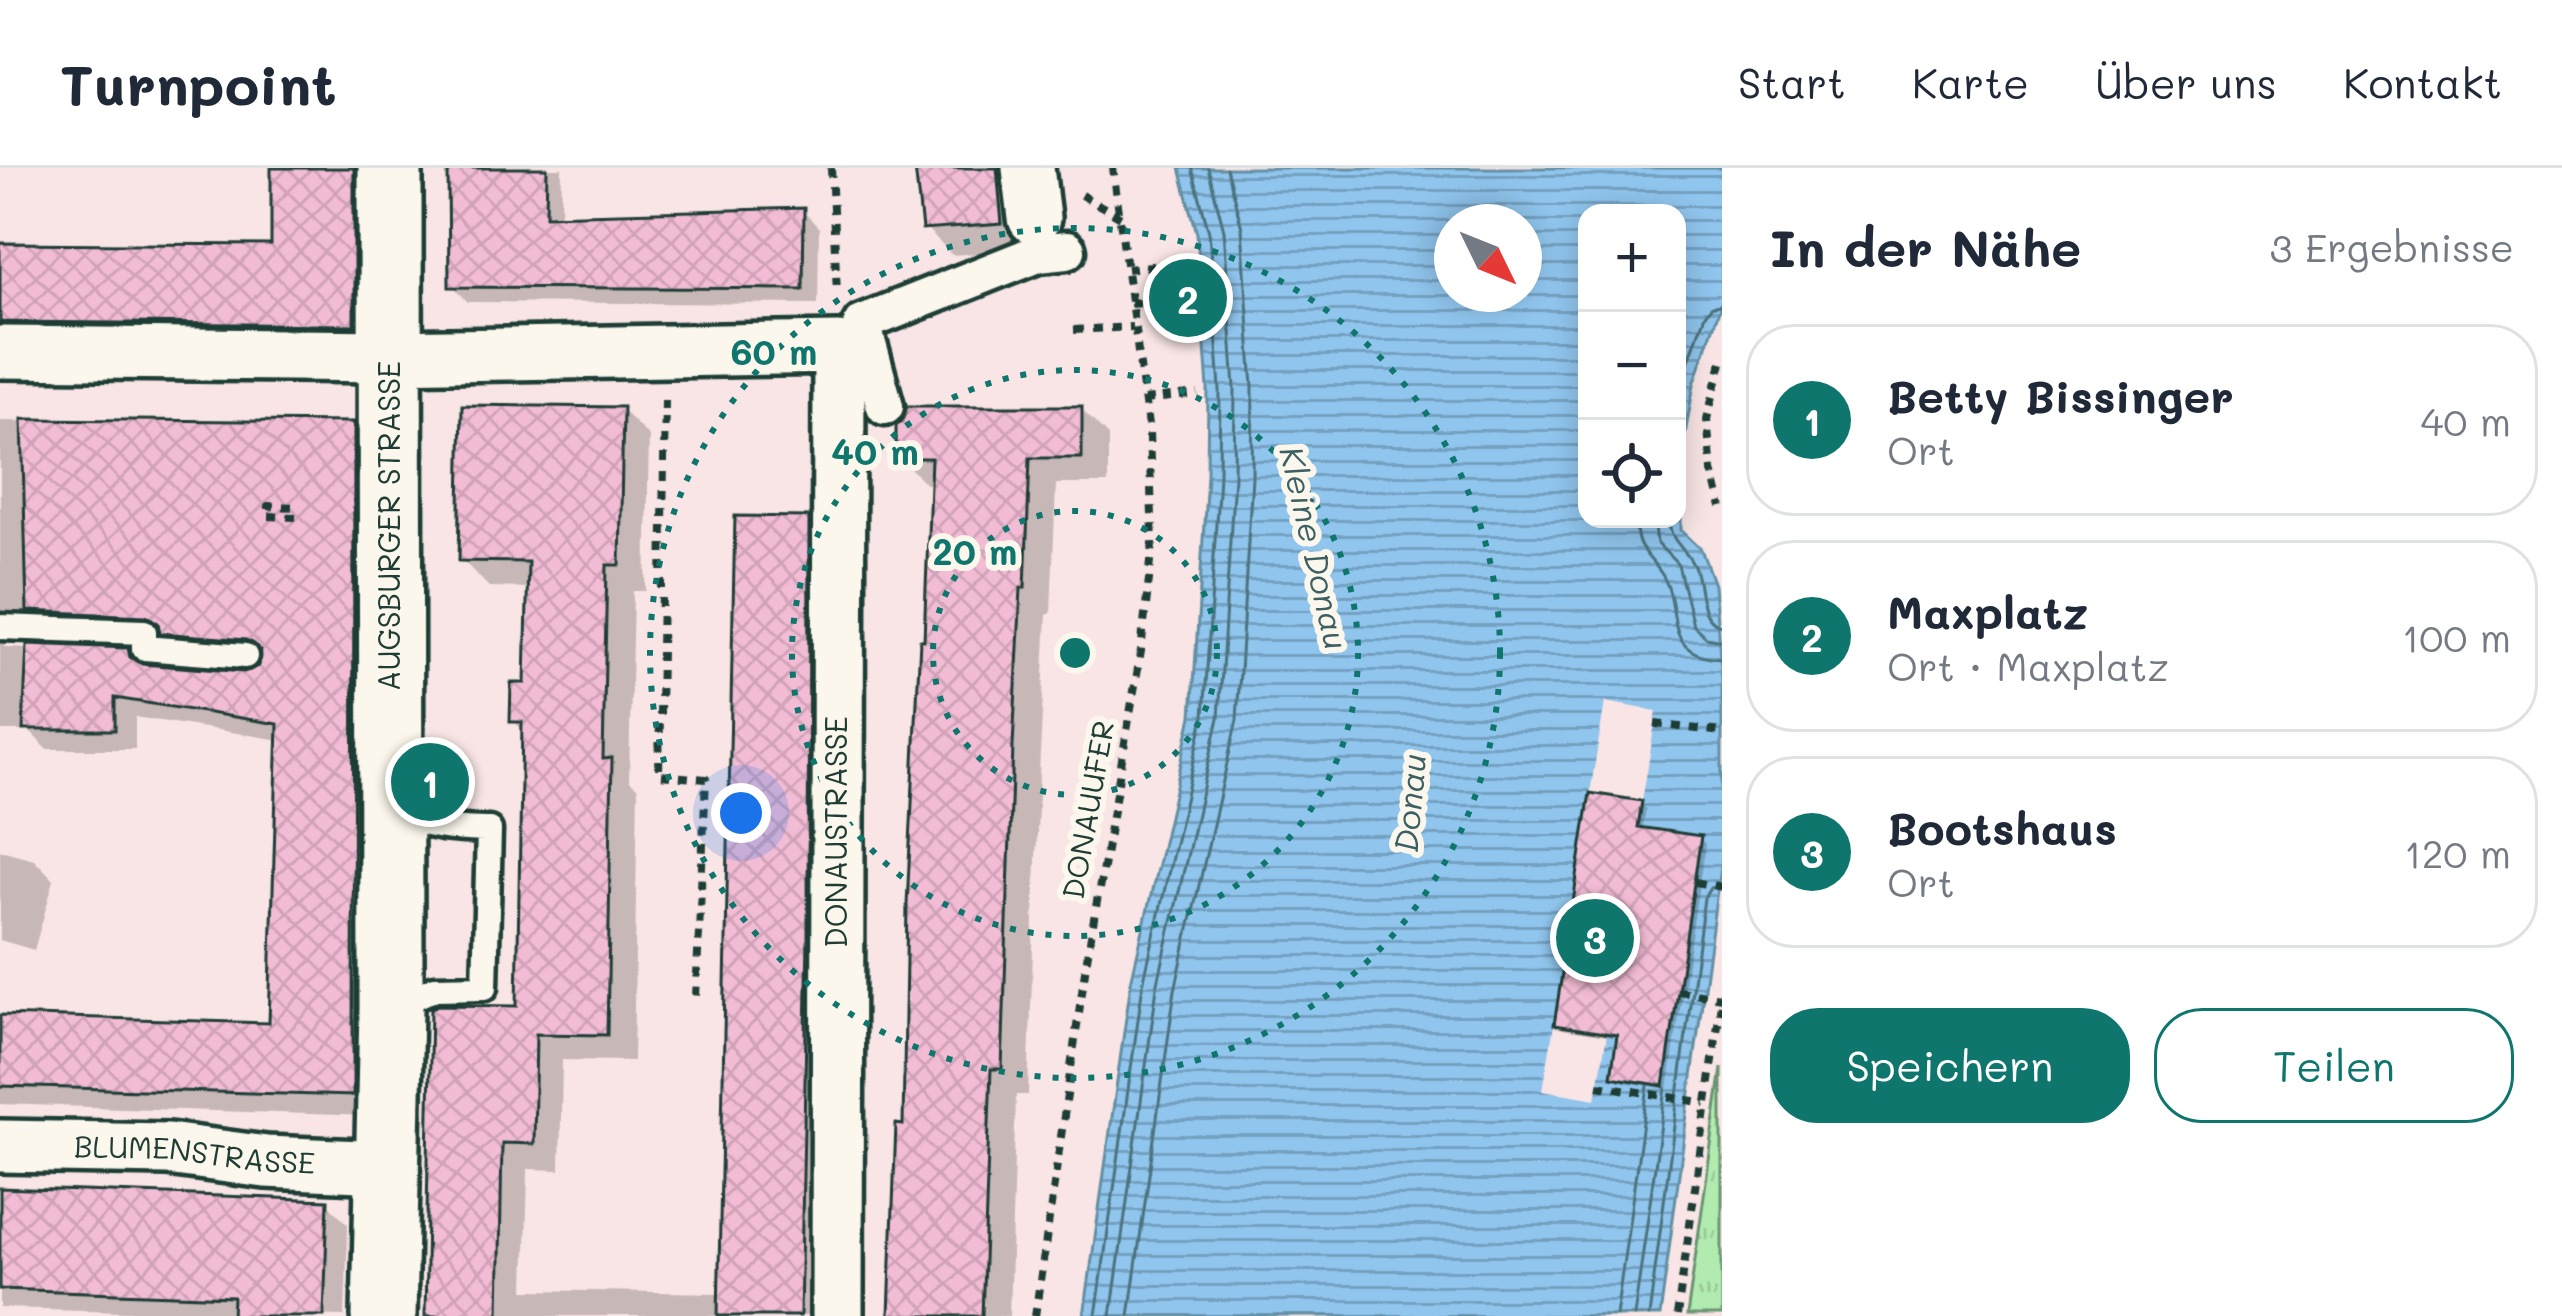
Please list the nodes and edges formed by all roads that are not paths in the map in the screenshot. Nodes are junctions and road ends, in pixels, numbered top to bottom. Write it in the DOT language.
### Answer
graph roads {
  1 [pos="390,168"];
  2 [pos="1028,168"];
  3 [pos="1043,237"];
  4 [pos="0,352"];
  5 [pos="390,356"];
  6 [pos="885,406"];
  7 [pos="0,627"];
  8 [pos="245,656"];
  9 [pos="390,807"];
  10 [pos="391,1008"];
  11 [pos="0,1146"];
  12 [pos="386,1167"];
  13 [pos="384,1316"];
  14 [pos="837,1316"];
  1 -- 5 [label="street, AUGSBURGER STRASSE"];
  2 -- 3 [label="street"];
  3 -- 6 [label="street"];
  4 -- 5 [label="street"];
  5 -- 9 [label="street, AUGSBURGER STRASSE"];
  5 -- 14 [label="street, DONAUSTRASSE"];
  7 -- 8 [label="lane"];
  9 -- 10 [label="street, AUGSBURGER STRASSE"];
  9 -- 10 [label="lane"];
  10 -- 12 [label="street, AUGSBURGER STRASSE"];
  11 -- 12 [label="street, BLUMENSTRASSE"];
  12 -- 13 [label="street, AUGSBURGER STRASSE"];
}
